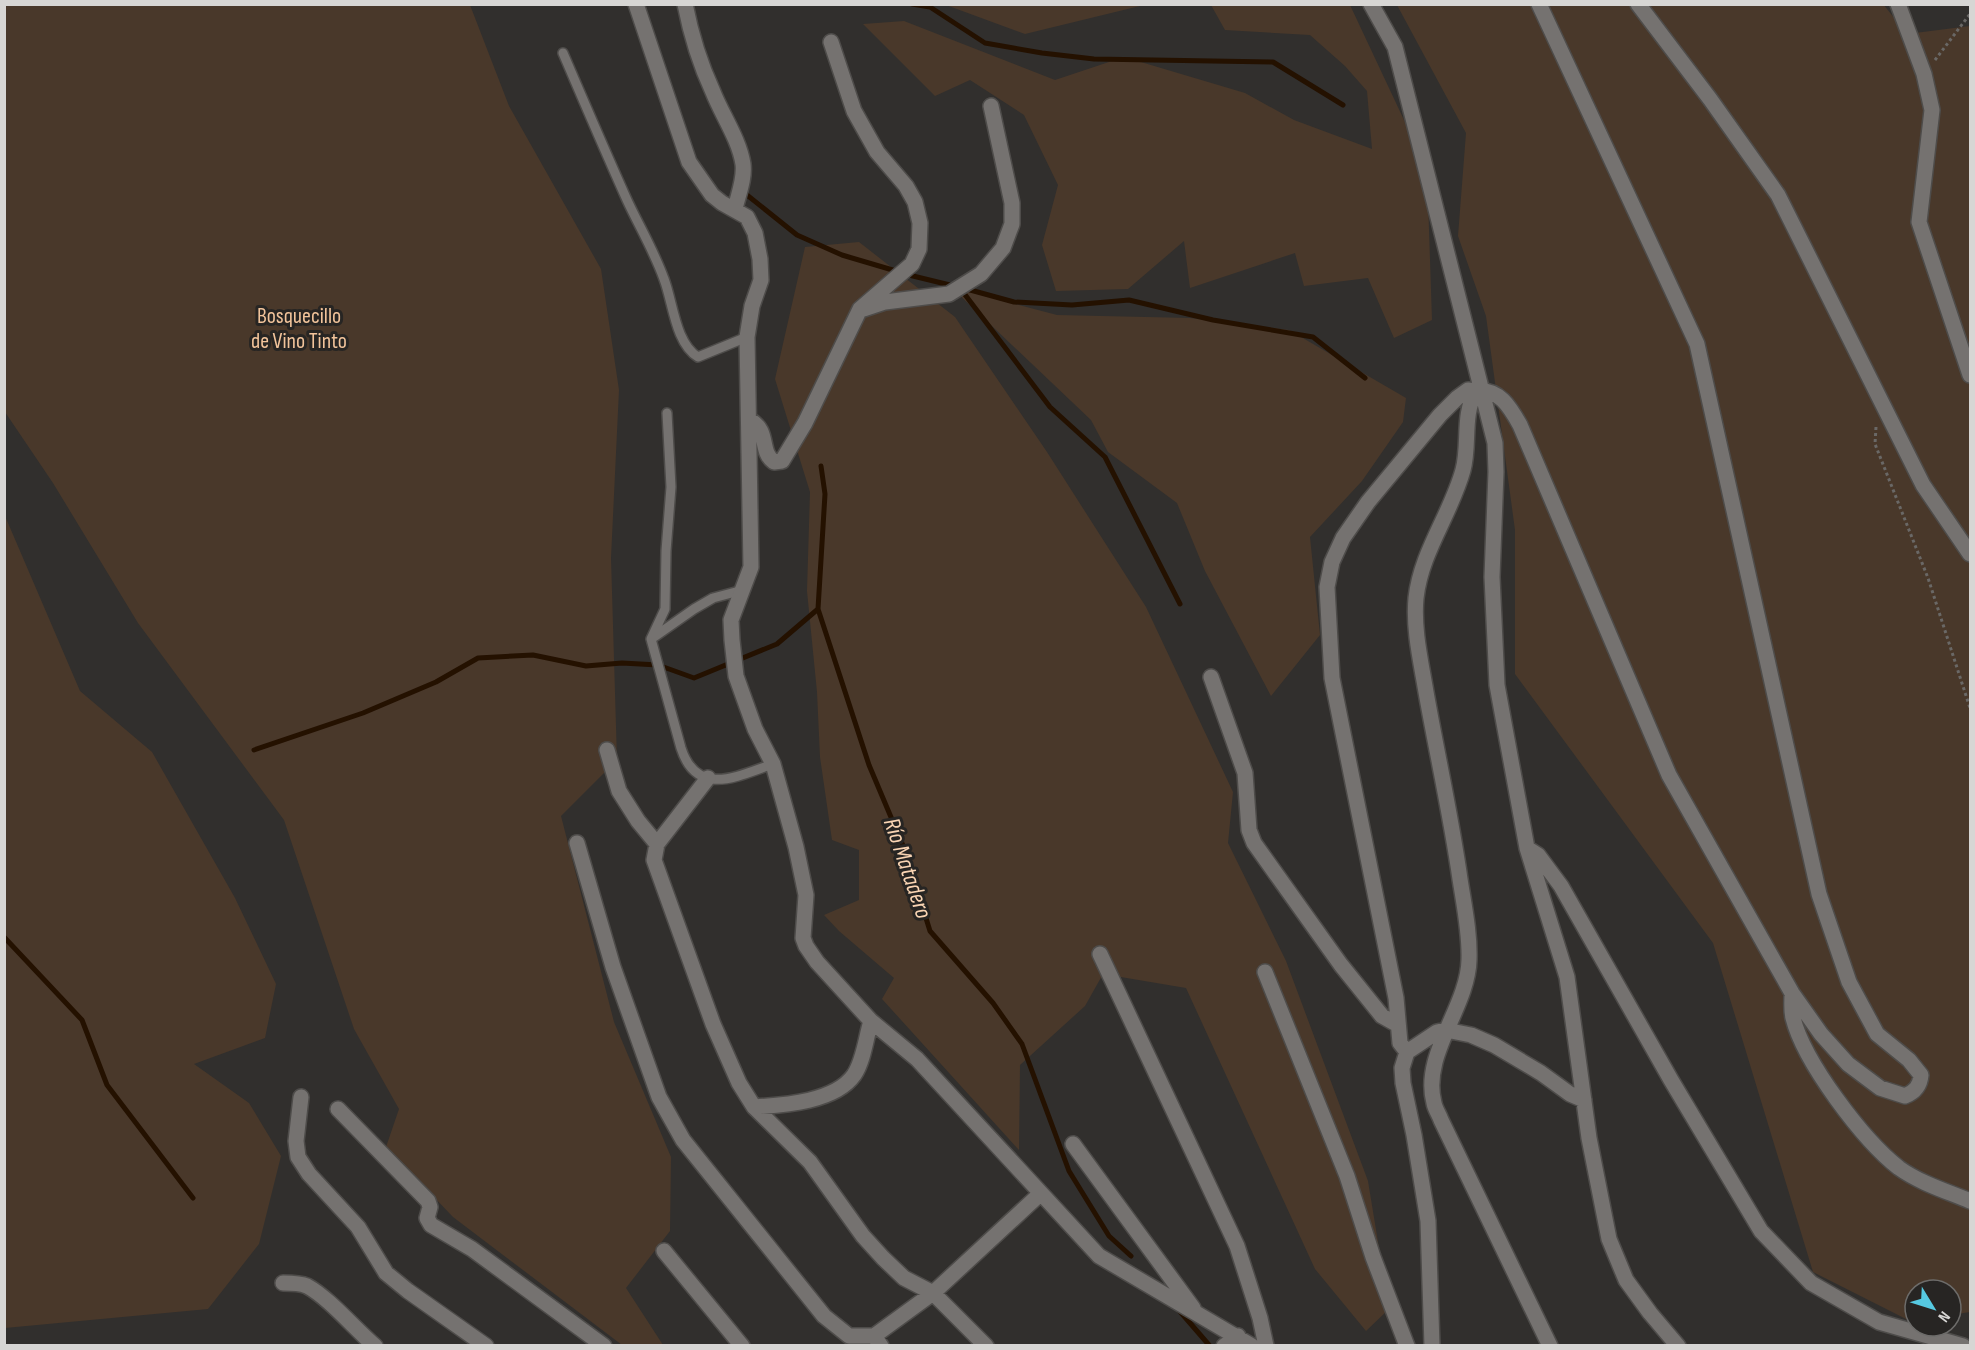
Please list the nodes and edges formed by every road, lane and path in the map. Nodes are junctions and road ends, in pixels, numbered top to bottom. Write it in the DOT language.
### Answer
graph roads {
  1 [pos="636,4"];
  2 [pos="685,4"];
  3 [pos="1371,4"];
  4 [pos="1539,4"];
  5 [pos="1638,4"];
  6 [pos="1898,4"];
  7 [pos="1971,14"];
  8 [pos="831,42"];
  9 [pos="563,52"];
  10 [pos="1924,74"];
  11 [pos="992,106"];
  12 [pos="735,209"];
  13 [pos="858,311"];
  14 [pos="747,337"];
  15 [pos="1971,375"];
  16 [pos="1479,390"];
  17 [pos="667,413"];
  18 [pos="1888,415"];
  19 [pos="750,420"];
  20 [pos="1971,554"];
  21 [pos="743,590"];
  22 [pos="651,639"];
  23 [pos="1211,677"];
  24 [pos="1971,708"];
  25 [pos="607,750"];
  26 [pos="773,764"];
  27 [pos="708,778"];
  28 [pos="577,843"];
  29 [pos="657,844"];
  30 [pos="1527,848"];
  31 [pos="1100,954"];
  32 [pos="1265,972"];
  33 [pos="1792,993"];
  34 [pos="871,1021"];
  35 [pos="1398,1025"];
  36 [pos="1446,1030"];
  37 [pos="1407,1052"];
  38 [pos="301,1097"];
  39 [pos="1584,1100"];
  40 [pos="754,1107"];
  41 [pos="338,1109"];
  42 [pos="1073,1144"];
  43 [pos="1040,1194"];
  44 [pos="1971,1201"];
  45 [pos="664,1251"];
  46 [pos="283,1282"];
  47 [pos="933,1293"];
  48 [pos="1196,1312"];
  49 [pos="1238,1336"];
  50 [pos="878,1341"];
  51 [pos="375,1346"];
  52 [pos="486,1346"];
  53 [pos="604,1346"];
  54 [pos="742,1346"];
  55 [pos="986,1346"];
  56 [pos="1224,1346"];
  57 [pos="1252,1346"];
  58 [pos="1266,1346"];
  59 [pos="1407,1346"];
  60 [pos="1432,1346"];
  61 [pos="1550,1346"];
  62 [pos="1678,1346"];
  63 [pos="1963,1346"];
  1 -- 12 [label="street"];
  2 -- 12 [label="street"];
  3 -- 16 [label="street"];
  4 -- 33 [label="street"];
  5 -- 18 [label="street"];
  6 -- 10 [label="street"];
  7 -- 10 [label="path"];
  8 -- 13 [label="street"];
  9 -- 14 [label="lane"];
  10 -- 15 [label="street"];
  11 -- 13 [label="street"];
  12 -- 14 [label="street"];
  13 -- 19 [label="street"];
  14 -- 19 [label="street"];
  16 -- 30 [label="street"];
  16 -- 33 [label="street"];
  16 -- 35 [label="street"];
  16 -- 36 [label="street"];
  17 -- 22 [label="lane"];
  18 -- 20 [label="street"];
  18 -- 24 [label="path"];
  19 -- 21 [label="street"];
  21 -- 22 [label="lane"];
  21 -- 26 [label="street"];
  22 -- 27 [label="lane"];
  23 -- 35 [label="street"];
  25 -- 29 [label="street"];
  26 -- 27 [label="lane"];
  26 -- 34 [label="street"];
  27 -- 29 [label="street"];
  28 -- 50 [label="street"];
  29 -- 40 [label="street"];
  30 -- 39 [label="street"];
  30 -- 63 [label="street"];
  31 -- 58 [label="street"];
  32 -- 59 [label="street"];
  33 -- 44 [label="street"];
  34 -- 40 [label="street"];
  34 -- 43 [label="street"];
  35 -- 37 [label="street"];
  36 -- 37 [label="street"];
  36 -- 39 [label="street"];
  36 -- 61 [label="street"];
  37 -- 60 [label="street"];
  38 -- 52 [label="street"];
  39 -- 62 [label="street"];
  40 -- 47 [label="street"];
  41 -- 53 [label="street"];
  42 -- 48 [label="street"];
  43 -- 47 [label="street"];
  43 -- 48 [label="street"];
  45 -- 54 [label="street"];
  46 -- 51 [label="street"];
  47 -- 50 [label="street"];
  47 -- 55 [label="street"];
  48 -- 49 [label="street"];
  49 -- 56 [label="street"];
  49 -- 57 [label="street"];
}
